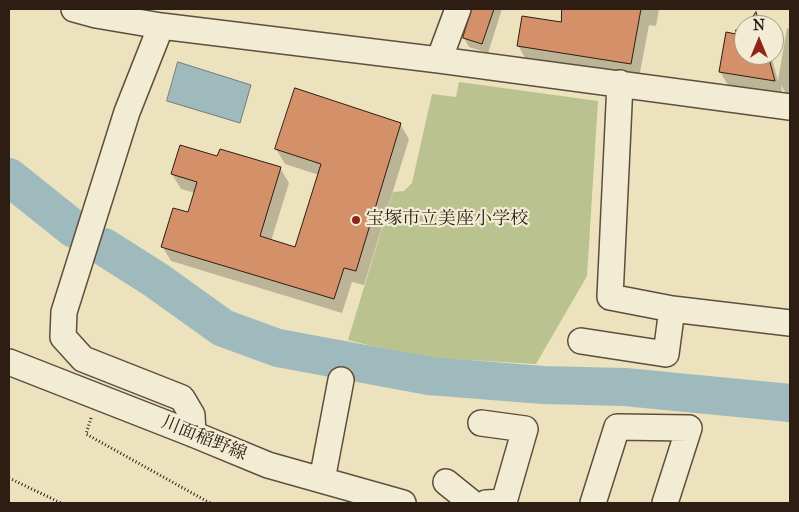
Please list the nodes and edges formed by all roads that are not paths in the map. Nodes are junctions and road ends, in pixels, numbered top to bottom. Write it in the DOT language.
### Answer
graph roads {
  1 [pos="74,9"];
  2 [pos="458,9"];
  3 [pos="161,26"];
  4 [pos="439,60"];
  5 [pos="620,84"];
  6 [pos="790,107"];
  7 [pos="672,309"];
  8 [pos="790,323"];
  9 [pos="581,341"];
  10 [pos="9,362"];
  11 [pos="341,380"];
  12 [pos="481,423"];
  13 [pos="193,434"];
  14 [pos="322,480"];
  15 [pos="446,482"];
  16 [pos="403,503"];
  17 [pos="472,503"];
  18 [pos="486,503"];
  19 [pos="593,503"];
  20 [pos="666,503"];
  1 -- 3 [label="street"];
  2 -- 4 [label="street"];
  3 -- 4 [label="street"];
  3 -- 13 [label="street"];
  4 -- 5 [label="street"];
  5 -- 6 [label="street"];
  5 -- 7 [label="street"];
  7 -- 8 [label="street"];
  7 -- 9 [label="street"];
  10 -- 13 [label="street, 川面稲野線"];
  11 -- 14 [label="street"];
  12 -- 18 [label="street"];
  13 -- 14 [label="street, 川面稲野線"];
  14 -- 16 [label="street, 川面稲野線"];
  15 -- 17 [label="street"];
  19 -- 20 [label="street"];
}
